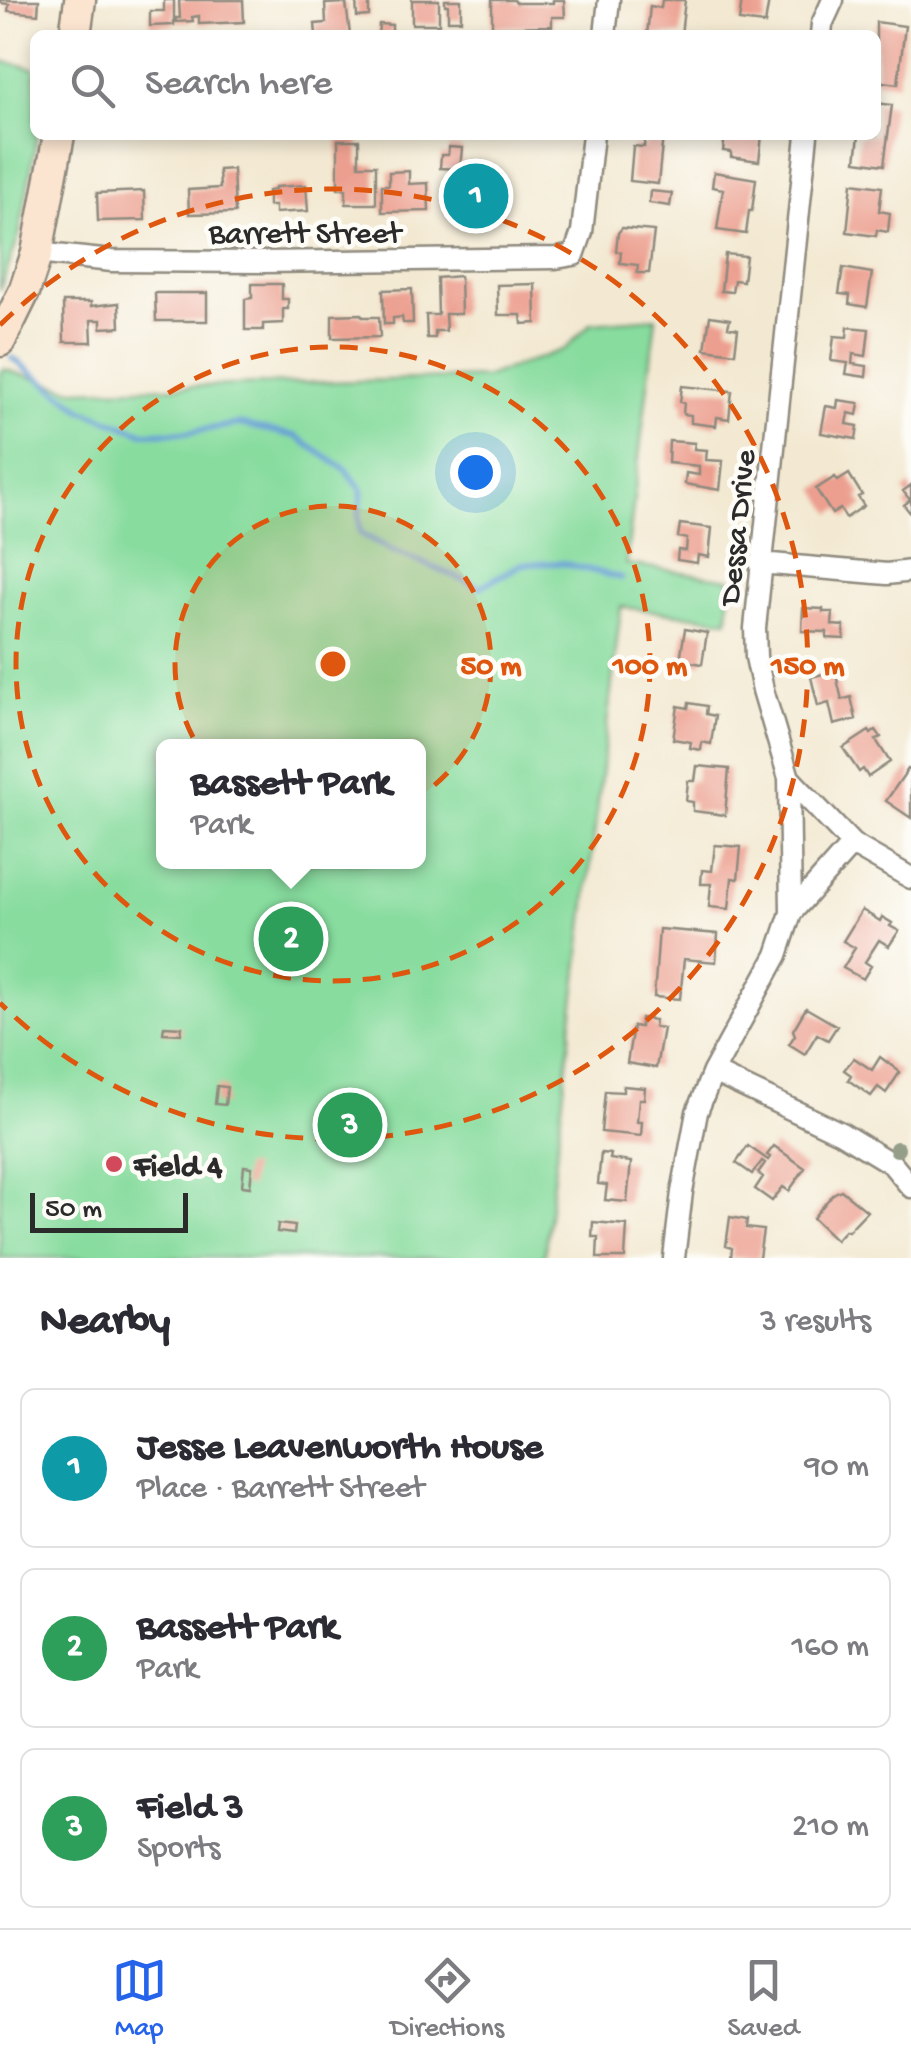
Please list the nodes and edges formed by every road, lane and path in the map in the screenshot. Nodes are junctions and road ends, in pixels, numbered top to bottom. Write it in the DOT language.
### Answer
graph roads {
  1 [pos="80,0"];
  2 [pos="609,0"];
  3 [pos="834,0"];
  4 [pos="76,30"];
  5 [pos="606,30"];
  6 [pos="821,30"];
  7 [pos="58,140"];
  8 [pos="592,140"];
  9 [pos="806,140"];
  10 [pos="37,254"];
  11 [pos="0,341"];
  12 [pos="760,563"];
  13 [pos="911,571"];
  14 [pos="789,778"];
  15 [pos="852,844"];
  16 [pos="911,878"];
  17 [pos="791,914"];
  18 [pos="713,1072"];
  19 [pos="911,1187"];
  20 [pos="674,1258"];
  1 -- 4 [label="street"];
  2 -- 5 [label="street"];
  3 -- 6 [label="street"];
  7 -- 10 [label="street"];
  8 -- 10 [label="street, Barrett Street"];
  9 -- 12 [label="street, Dessa Drive"];
  10 -- 11 [label="street"];
  12 -- 13 [label="street"];
  12 -- 14 [label="street, Dessa Drive"];
  14 -- 15 [label="street"];
  14 -- 17 [label="street, Dessa Drive"];
  15 -- 16 [label="street"];
  15 -- 17 [label="street"];
  17 -- 18 [label="street, Dessa Drive"];
  18 -- 19 [label="street"];
  18 -- 20 [label="street, Dessa Drive"];
}
